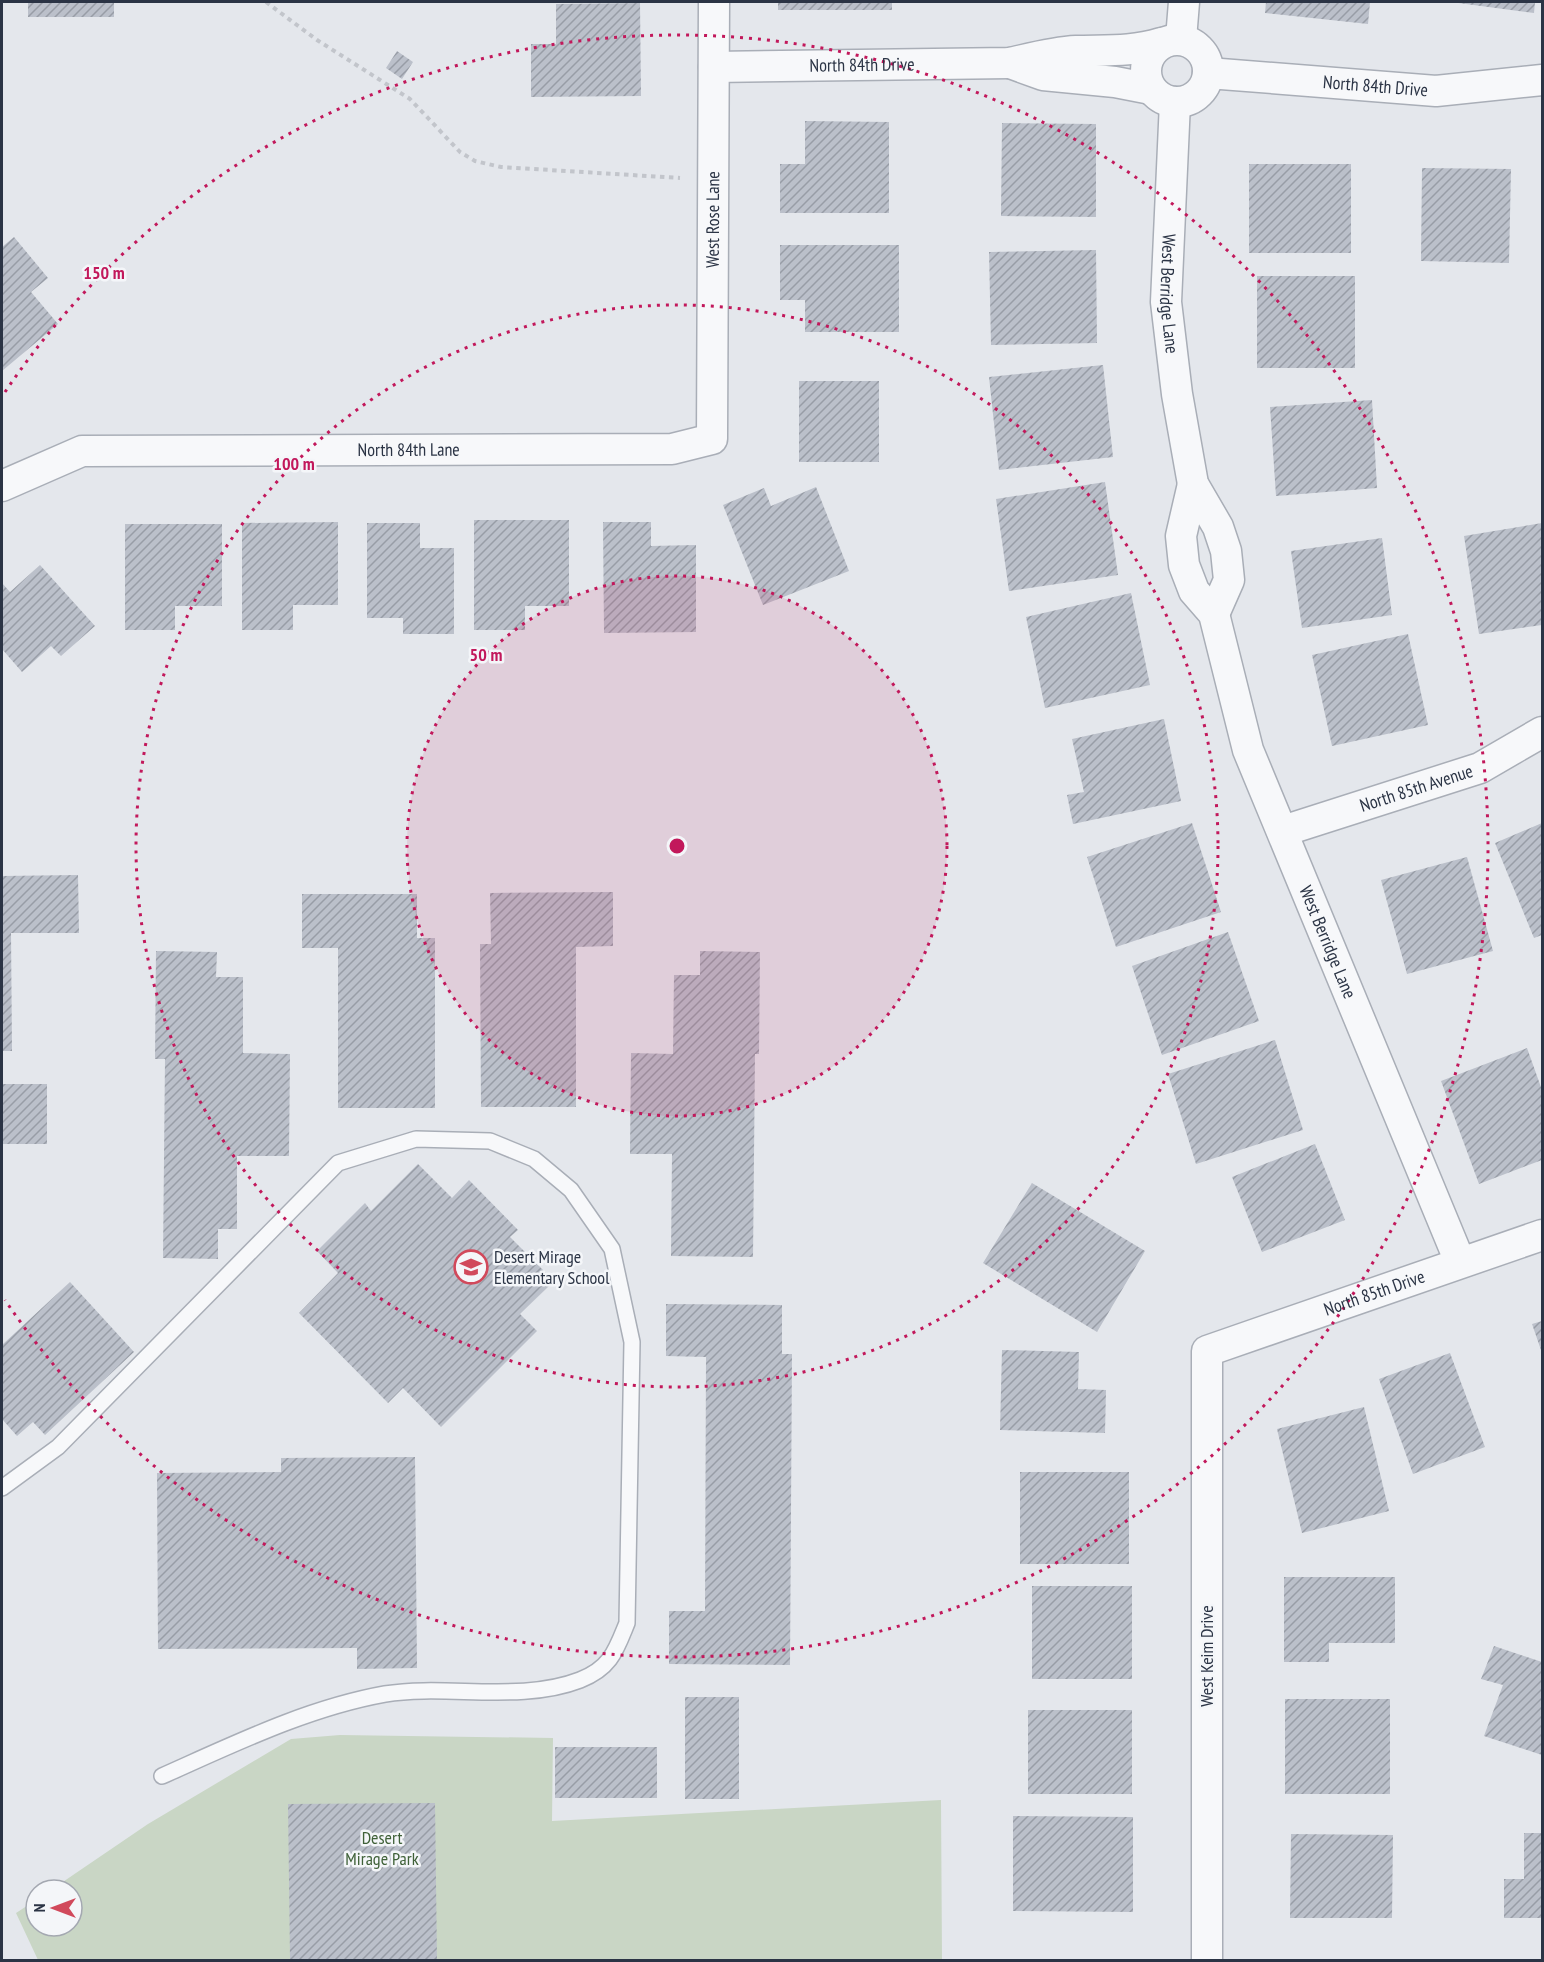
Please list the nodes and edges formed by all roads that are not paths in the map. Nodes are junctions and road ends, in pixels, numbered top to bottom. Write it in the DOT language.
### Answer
graph roads {
  1 [pos="714,2"];
  2 [pos="1184,2"];
  3 [pos="1171,41"];
  4 [pos="1010,63"];
  5 [pos="714,67"];
  6 [pos="1208,73"];
  7 [pos="1542,80"];
  8 [pos="1163,96"];
  9 [pos="712,439"];
  10 [pos="1193,484"];
  11 [pos="2,486"];
  12 [pos="1214,614"];
  13 [pos="1542,732"];
  14 [pos="1283,831"];
  15 [pos="1542,1235"];
  16 [pos="1460,1262"];
  17 [pos="1206,1351"];
  18 [pos="2,1488"];
  19 [pos="162,1776"];
  20 [pos="1206,1960"];
  1 -- 5 [label="street, West Rose Lane"];
  2 -- 3 [label="street, West Berridge Lane"];
  3 -- 4 [label="street, North 84th Drive"];
  3 -- 6 [label="street"];
  3 -- 8 [label="street, West Berridge Lane"];
  4 -- 5 [label="street, North 84th Drive"];
  4 -- 8 [label="street, North 84th Drive"];
  5 -- 9 [label="street, West Rose Lane"];
  6 -- 7 [label="street, North 84th Drive"];
  6 -- 8 [label="street"];
  8 -- 10 [label="street, West Berridge Lane"];
  9 -- 11 [label="street, North 84th Lane"];
  10 -- 12 [label="street, West Berridge Lane"];
  10 -- 12 [label="street, West Berridge Lane"];
  12 -- 14 [label="street, West Berridge Lane"];
  13 -- 14 [label="street, North 85th Avenue"];
  14 -- 16 [label="street, West Berridge Lane"];
  15 -- 16 [label="street, North 85th Drive"];
  16 -- 17 [label="street, North 85th Drive"];
  17 -- 20 [label="street, West Keim Drive"];
  18 -- 19 [label="lane"];
}
